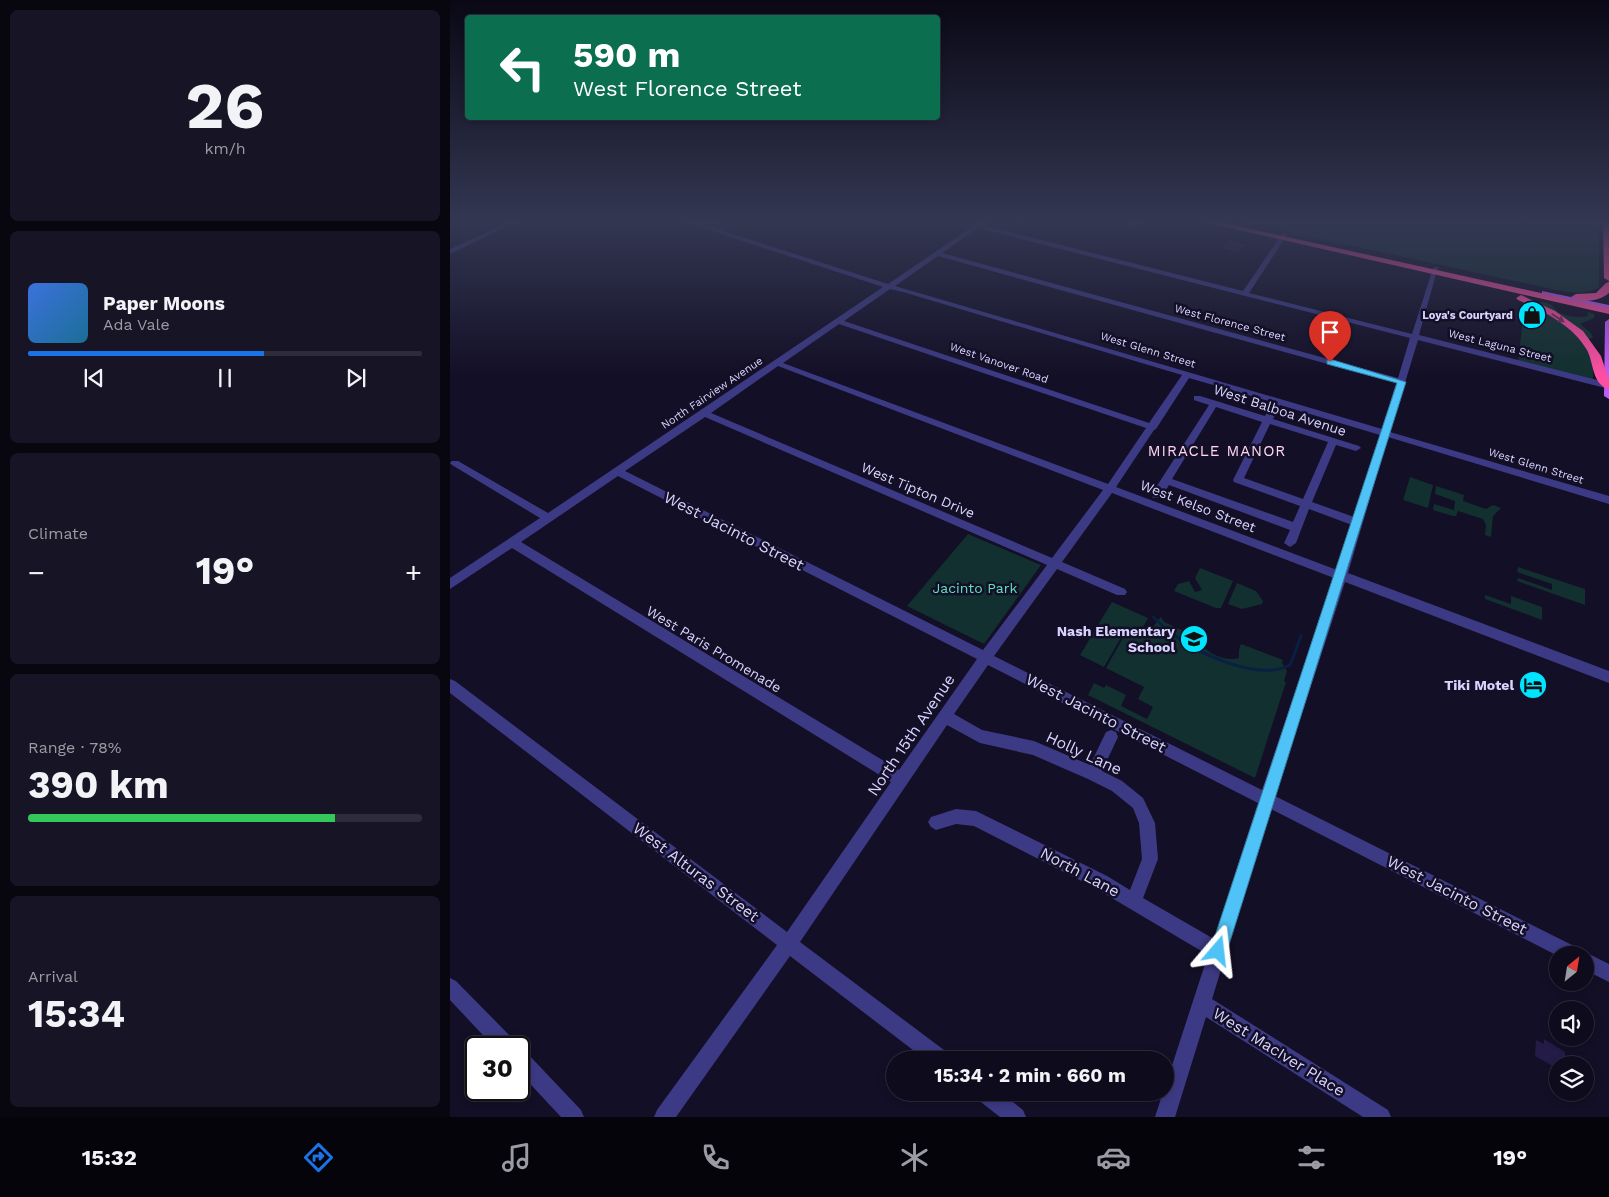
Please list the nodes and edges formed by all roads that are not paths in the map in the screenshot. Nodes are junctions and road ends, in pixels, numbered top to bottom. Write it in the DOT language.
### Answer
graph roads {
  1 [pos="846,272"];
  2 [pos="910,272"];
  3 [pos="1003,272"];
  4 [pos="1167,272"];
  5 [pos="1259,272"];
  6 [pos="1434,272"];
  7 [pos="1442,272"];
  8 [pos="1445,272"];
  9 [pos="1465,279"];
  10 [pos="890,286"];
  11 [pos="1609,286"];
  12 [pos="1245,293"];
  13 [pos="1545,293"];
  14 [pos="1609,308"];
  15 [pos="838,321"];
  16 [pos="1609,322"];
  17 [pos="1416,336"];
  18 [pos="777,363"];
  19 [pos="1187,374"];
  20 [pos="1402,382"];
  21 [pos="1609,386"];
  22 [pos="1609,396"];
  23 [pos="1197,398"];
  24 [pos="1277,401"];
  25 [pos="1214,403"];
  26 [pos="704,413"];
  27 [pos="1268,420"];
  28 [pos="1153,426"];
  29 [pos="1385,433"];
  30 [pos="1333,441"];
  31 [pos="1356,448"];
  32 [pos="455,463"];
  33 [pos="618,472"];
  34 [pos="1166,480"];
  35 [pos="1238,480"];
  36 [pos="1110,488"];
  37 [pos="1157,495"];
  38 [pos="1609,500"];
  39 [pos="1306,505"];
  40 [pos="548,518"];
  41 [pos="1356,522"];
  42 [pos="1297,528"];
  43 [pos="512,542"];
  44 [pos="1290,543"];
  45 [pos="1052,563"];
  46 [pos="1341,576"];
  47 [pos="450,584"];
  48 [pos="1121,592"];
  49 [pos="985,658"];
  50 [pos="1609,676"];
  51 [pos="450,685"];
  52 [pos="944,716"];
  53 [pos="1111,737"];
  54 [pos="1093,774"];
  55 [pos="902,780"];
  56 [pos="1267,798"];
  57 [pos="936,822"];
  58 [pos="1134,900"];
  59 [pos="789,943"];
  60 [pos="1556,946"];
  61 [pos="1218,951"];
  62 [pos="1594,966"];
  63 [pos="1609,973"];
  64 [pos="450,988"];
  65 [pos="1201,1003"];
  66 [pos="496,1036"];
  67 [pos="929,1051"];
  68 [pos="530,1071"];
  69 [pos="996,1101"];
  70 [pos="574,1117"];
  71 [pos="664,1117"];
  72 [pos="1016,1117"];
  73 [pos="1164,1117"];
  74 [pos="1382,1117"];
  1 -- 10 [label="street, West Glenn Street"];
  2 -- 10 [label="street, North Fairview Avenue"];
  3 -- 20 [label="street, West Florence Street"];
  4 -- 12 [label="street, West Laguna Street"];
  5 -- 12 [label="street"];
  6 -- 17 [label="street"];
  7 -- 9 [label="highway"];
  8 -- 13 [label="highway"];
  9 -- 14 [label="highway"];
  9 -- 21 [label="highway, one-way"];
  10 -- 15 [label="street, North Fairview Avenue"];
  10 -- 19 [label="street, West Glenn Street"];
  11 -- 13 [label="highway"];
  12 -- 17 [label="street, West Laguna Street"];
  13 -- 14 [label="main road"];
  15 -- 18 [label="street, North Fairview Avenue"];
  15 -- 28 [label="street, West Vanover Road"];
  16 -- 21 [label="main road"];
  17 -- 20 [label="street"];
  17 -- 21 [label="street, West Laguna Street"];
  18 -- 26 [label="street, North Fairview Avenue"];
  18 -- 36 [label="street, West Kelso Street"];
  19 -- 24 [label="street, West Glenn Street"];
  19 -- 28 [label="street, North 15th Avenue"];
  20 -- 29 [label="street"];
  21 -- 22 [label="main road"];
  23 -- 25 [label="street, West Balboa Avenue"];
  24 -- 27 [label="street"];
  24 -- 29 [label="street, West Glenn Street"];
  25 -- 27 [label="street, West Balboa Avenue"];
  25 -- 34 [label="street"];
  26 -- 33 [label="street, North Fairview Avenue"];
  26 -- 45 [label="street, West Tipton Drive"];
  27 -- 30 [label="street, West Balboa Avenue"];
  27 -- 35 [label="street"];
  28 -- 36 [label="street, North 15th Avenue"];
  29 -- 38 [label="street, West Glenn Street"];
  29 -- 41 [label="street"];
  30 -- 31 [label="street, West Balboa Avenue"];
  30 -- 39 [label="street"];
  32 -- 40 [label="street"];
  33 -- 40 [label="street, North Fairview Avenue"];
  33 -- 49 [label="street, West Jacinto Street"];
  34 -- 37 [label="street"];
  34 -- 42 [label="street"];
  35 -- 39 [label="street"];
  36 -- 45 [label="street, North 15th Avenue"];
  36 -- 46 [label="street, West Kelso Street"];
  39 -- 41 [label="street"];
  39 -- 42 [label="street"];
  40 -- 43 [label="street, North Fairview Avenue"];
  41 -- 46 [label="street"];
  42 -- 44 [label="street"];
  43 -- 47 [label="street, North Fairview Avenue"];
  43 -- 55 [label="street, West Paris Promenade"];
  45 -- 48 [label="street, West Tipton Drive"];
  45 -- 49 [label="street, North 15th Avenue"];
  46 -- 50 [label="street, West Kelso Street"];
  46 -- 56 [label="street"];
  49 -- 52 [label="street, North 15th Avenue"];
  49 -- 56 [label="street, West Jacinto Street"];
  51 -- 59 [label="street, West Alturas Street"];
  52 -- 54 [label="street, Holly Lane"];
  52 -- 55 [label="street, North 15th Avenue"];
  53 -- 54 [label="street"];
  54 -- 58 [label="street, Holly Lane"];
  55 -- 59 [label="street, North 15th Avenue"];
  56 -- 60 [label="street, West Jacinto Street"];
  56 -- 61 [label="street"];
  57 -- 58 [label="street, North Lane"];
  58 -- 61 [label="street, North Lane"];
  59 -- 67 [label="street, West Alturas Street"];
  59 -- 71 [label="street, North 15th Avenue"];
  61 -- 65 [label="street"];
  62 -- 63 [label="street"];
  64 -- 66 [label="street"];
  65 -- 73 [label="street"];
  65 -- 74 [label="street, West MacIver Place"];
  68 -- 70 [label="street"];
  69 -- 72 [label="street"];
}
